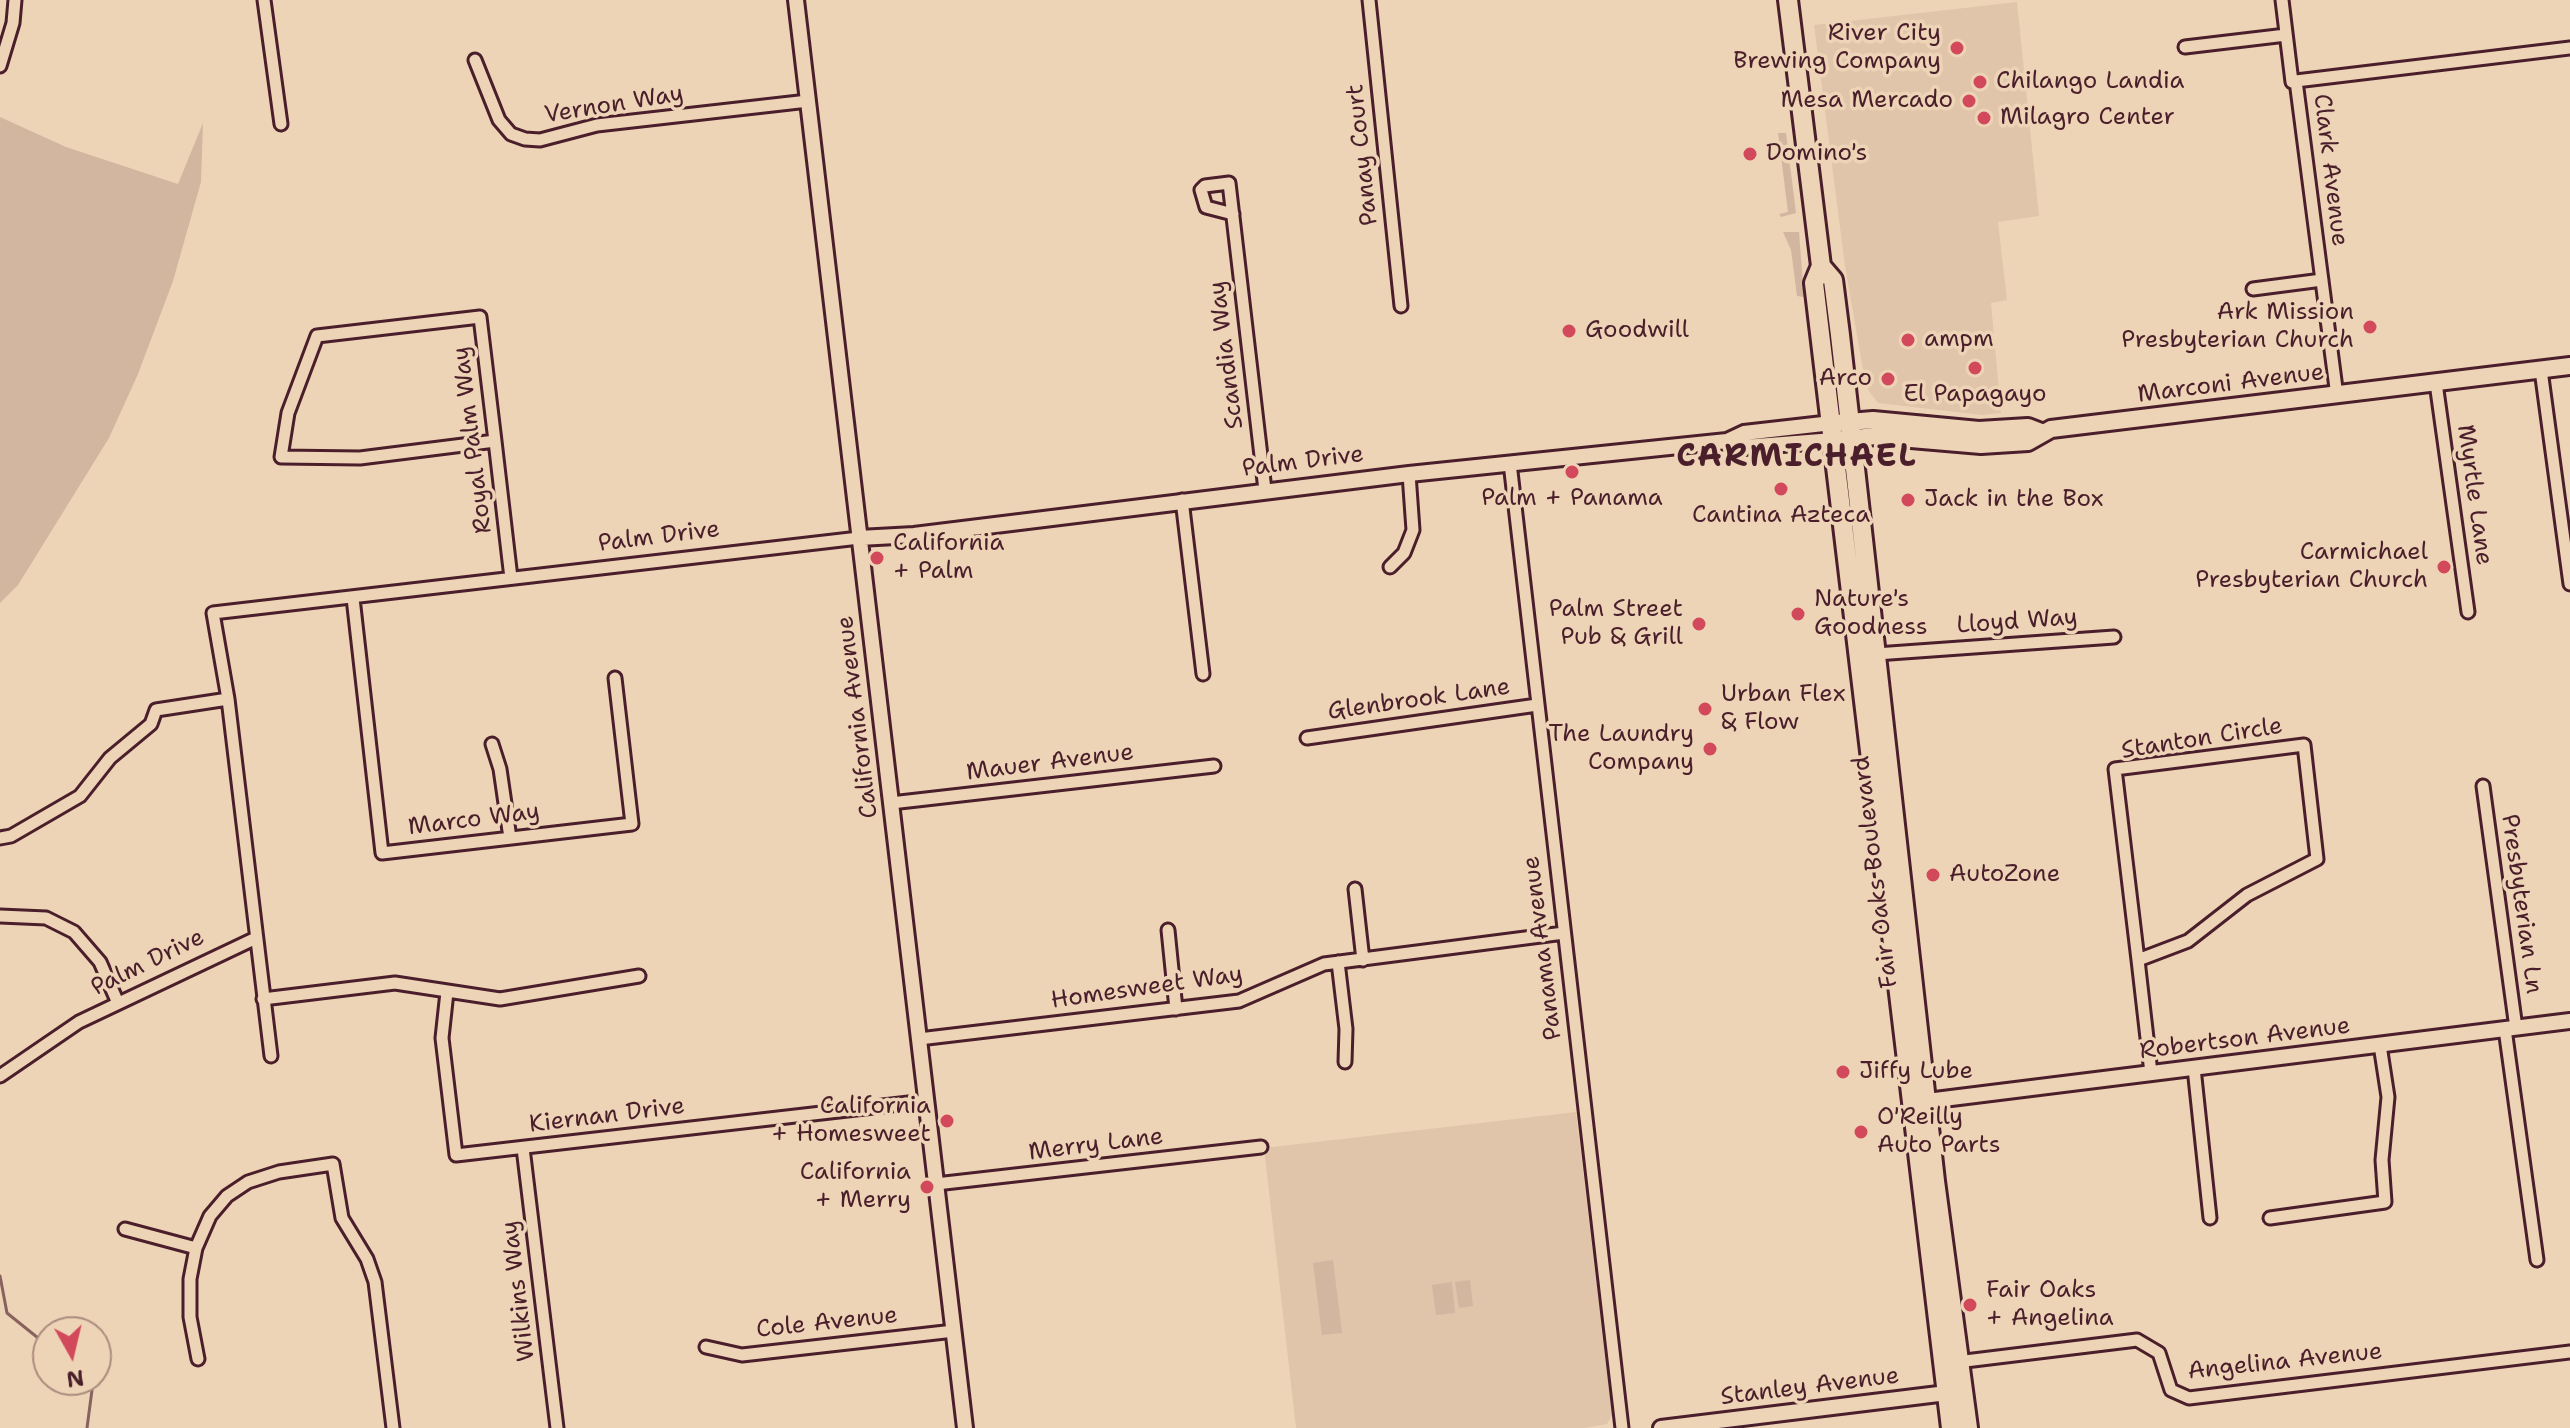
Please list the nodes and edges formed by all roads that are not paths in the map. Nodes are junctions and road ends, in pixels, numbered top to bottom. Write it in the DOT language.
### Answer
graph roads {
  1 [pos="15,0"];
  2 [pos="264,0"];
  3 [pos="796,0"];
  4 [pos="1369,0"];
  5 [pos="1788,0"];
  6 [pos="2282,0"];
  7 [pos="2286,35"];
  8 [pos="2185,47"];
  9 [pos="2570,48"];
  10 [pos="475,60"];
  11 [pos="0,66"];
  12 [pos="2296,81"];
  13 [pos="808,101"];
  14 [pos="281,124"];
  15 [pos="1233,214"];
  16 [pos="2322,280"];
  17 [pos="2253,289"];
  18 [pos="1401,306"];
  19 [pos="2570,366"];
  20 [pos="2541,370"];
  21 [pos="2436,383"];
  22 [pos="2337,396"];
  23 [pos="1842,431"];
  24 [pos="495,441"];
  25 [pos="1510,463"];
  26 [pos="1409,474"];
  27 [pos="1265,490"];
  28 [pos="1182,500"];
  29 [pos="859,538"];
  30 [pos="1390,567"];
  31 [pos="511,578"];
  32 [pos="2570,584"];
  33 [pos="353,598"];
  34 [pos="2468,612"];
  35 [pos="1857,636"];
  36 [pos="2114,637"];
  37 [pos="1876,654"];
  38 [pos="1203,674"];
  39 [pos="615,678"];
  40 [pos="228,699"];
  41 [pos="1537,705"];
  42 [pos="1307,738"];
  43 [pos="492,744"];
  44 [pos="1887,765"];
  45 [pos="1214,766"];
  46 [pos="2483,786"];
  47 [pos="891,803"];
  48 [pos="0,838"];
  49 [pos="510,838"];
  50 [pos="1355,889"];
  51 [pos="0,916"];
  52 [pos="1168,930"];
  53 [pos="1564,933"];
  54 [pos="256,938"];
  55 [pos="1363,960"];
  56 [pos="2138,960"];
  57 [pos="1338,962"];
  58 [pos="639,976"];
  59 [pos="447,992"];
  60 [pos="263,999"];
  61 [pos="118,1003"];
  62 [pos="1176,1009"];
  63 [pos="2570,1021"];
  64 [pos="2510,1029"];
  65 [pos="919,1039"];
  66 [pos="2380,1045"];
  67 [pos="271,1056"];
  68 [pos="1345,1062"];
  69 [pos="2194,1068"];
  70 [pos="2151,1073"];
  71 [pos="0,1076"];
  72 [pos="926,1101"];
  73 [pos="1918,1102"];
  74 [pos="1261,1147"];
  75 [pos="523,1148"];
  76 [pos="936,1184"];
  77 [pos="2210,1218"];
  78 [pos="2270,1218"];
  79 [pos="125,1229"];
  80 [pos="196,1248"];
  81 [pos="2537,1260"];
  82 [pos="954,1331"];
  83 [pos="706,1347"];
  84 [pos="2570,1352"];
  85 [pos="198,1359"];
  86 [pos="1950,1363"];
  87 [pos="1954,1392"];
  88 [pos="393,1428"];
  89 [pos="557,1428"];
  90 [pos="965,1428"];
  91 [pos="1622,1428"];
  92 [pos="1661,1428"];
  93 [pos="1951,1428"];
  94 [pos="1968,1428"];
  1 -- 11 [label="street"];
  2 -- 14 [label="street"];
  3 -- 13 [label="street, California Avenue"];
  4 -- 18 [label="street, Panay Court"];
  5 -- 23 [label="main road, Fair Oaks Boulevard"];
  6 -- 7 [label="street"];
  7 -- 8 [label="street"];
  7 -- 12 [label="street"];
  9 -- 12 [label="street, Clark Avenue"];
  10 -- 13 [label="street, Vernon Way"];
  12 -- 16 [label="street, Clark Avenue"];
  13 -- 29 [label="street, California Avenue"];
  15 -- 27 [label="street, Scandia Way"];
  16 -- 17 [label="street"];
  16 -- 22 [label="street, Clark Avenue"];
  19 -- 20 [label="main road, Marconi Avenue"];
  20 -- 21 [label="main road, Marconi Avenue"];
  20 -- 32 [label="street"];
  21 -- 22 [label="main road, Marconi Avenue"];
  21 -- 34 [label="street, Myrtle Lane"];
  22 -- 23 [label="main road, Marconi Avenue"];
  23 -- 25 [label="street, Palm Drive"];
  23 -- 35 [label="main road, Fair Oaks Boulevard"];
  23 -- 37 [label="main road, Fair Oaks Boulevard"];
  24 -- 24 [label="street, Royal Palm Way"];
  24 -- 31 [label="street, Royal Palm Way"];
  25 -- 26 [label="street, Palm Drive"];
  25 -- 41 [label="street, Panama Avenue"];
  26 -- 27 [label="street, Palm Drive"];
  26 -- 30 [label="street"];
  27 -- 28 [label="street, Palm Drive"];
  28 -- 29 [label="street, Palm Drive"];
  28 -- 38 [label="street"];
  29 -- 31 [label="street, Palm Drive"];
  29 -- 47 [label="street, California Avenue"];
  31 -- 33 [label="street, Palm Drive"];
  33 -- 40 [label="street, Palm Drive"];
  33 -- 49 [label="street, Marco Way"];
  35 -- 44 [label="main road"];
  35 -- 73 [label="main road, Fair Oaks Boulevard"];
  36 -- 37 [label="street, Lloyd Way"];
  37 -- 44 [label="main road, Fair Oaks Boulevard"];
  39 -- 49 [label="street, Marco Way"];
  40 -- 48 [label="street"];
  40 -- 54 [label="street, Palm Drive"];
  41 -- 42 [label="street, Glenbrook Lane"];
  41 -- 53 [label="street, Panama Avenue"];
  43 -- 49 [label="street"];
  44 -- 73 [label="main road, Fair Oaks Boulevard"];
  45 -- 47 [label="street, Mauer Avenue"];
  46 -- 64 [label="street, Presbyterian Ln"];
  47 -- 65 [label="street, California Avenue"];
  50 -- 55 [label="street"];
  51 -- 61 [label="street"];
  52 -- 62 [label="street"];
  53 -- 55 [label="street, Homesweet Way"];
  53 -- 91 [label="street, Panama Avenue"];
  54 -- 60 [label="street"];
  54 -- 61 [label="street, Palm Drive"];
  55 -- 57 [label="street, Homesweet Way"];
  56 -- 56 [label="street, Stanton Circle"];
  56 -- 70 [label="street, Stanton Circle"];
  57 -- 62 [label="street, Homesweet Way"];
  57 -- 68 [label="street"];
  58 -- 59 [label="street"];
  59 -- 60 [label="street"];
  59 -- 75 [label="street, Kiernan Drive"];
  60 -- 67 [label="street"];
  61 -- 71 [label="street, Palm Drive"];
  62 -- 65 [label="street, Homesweet Way"];
  63 -- 64 [label="street, Robertson Avenue"];
  64 -- 66 [label="street, Robertson Avenue"];
  64 -- 81 [label="street, Presbyterian Ln"];
  65 -- 72 [label="street, California Avenue"];
  66 -- 69 [label="street, Robertson Avenue"];
  66 -- 78 [label="street"];
  69 -- 70 [label="street, Robertson Avenue"];
  69 -- 77 [label="street"];
  70 -- 73 [label="street, Robertson Avenue"];
  72 -- 75 [label="street, Kiernan Drive"];
  72 -- 76 [label="street, California Avenue"];
  73 -- 86 [label="main road, Fair Oaks Boulevard"];
  74 -- 76 [label="street, Merry Lane"];
  75 -- 89 [label="street, Wilkins Way"];
  76 -- 82 [label="street, California Avenue"];
  79 -- 80 [label="street"];
  80 -- 85 [label="street"];
  80 -- 88 [label="street"];
  82 -- 83 [label="street, Cole Avenue"];
  82 -- 90 [label="street, California Avenue"];
  84 -- 86 [label="street, Angelina Avenue"];
  86 -- 87 [label="main road, Fair Oaks Boulevard"];
  87 -- 92 [label="street, Stanley Avenue"];
  87 -- 93 [label="main road, Fair Oaks Boulevard"];
  87 -- 94 [label="main road, Fair Oaks Boulevard"];
}
